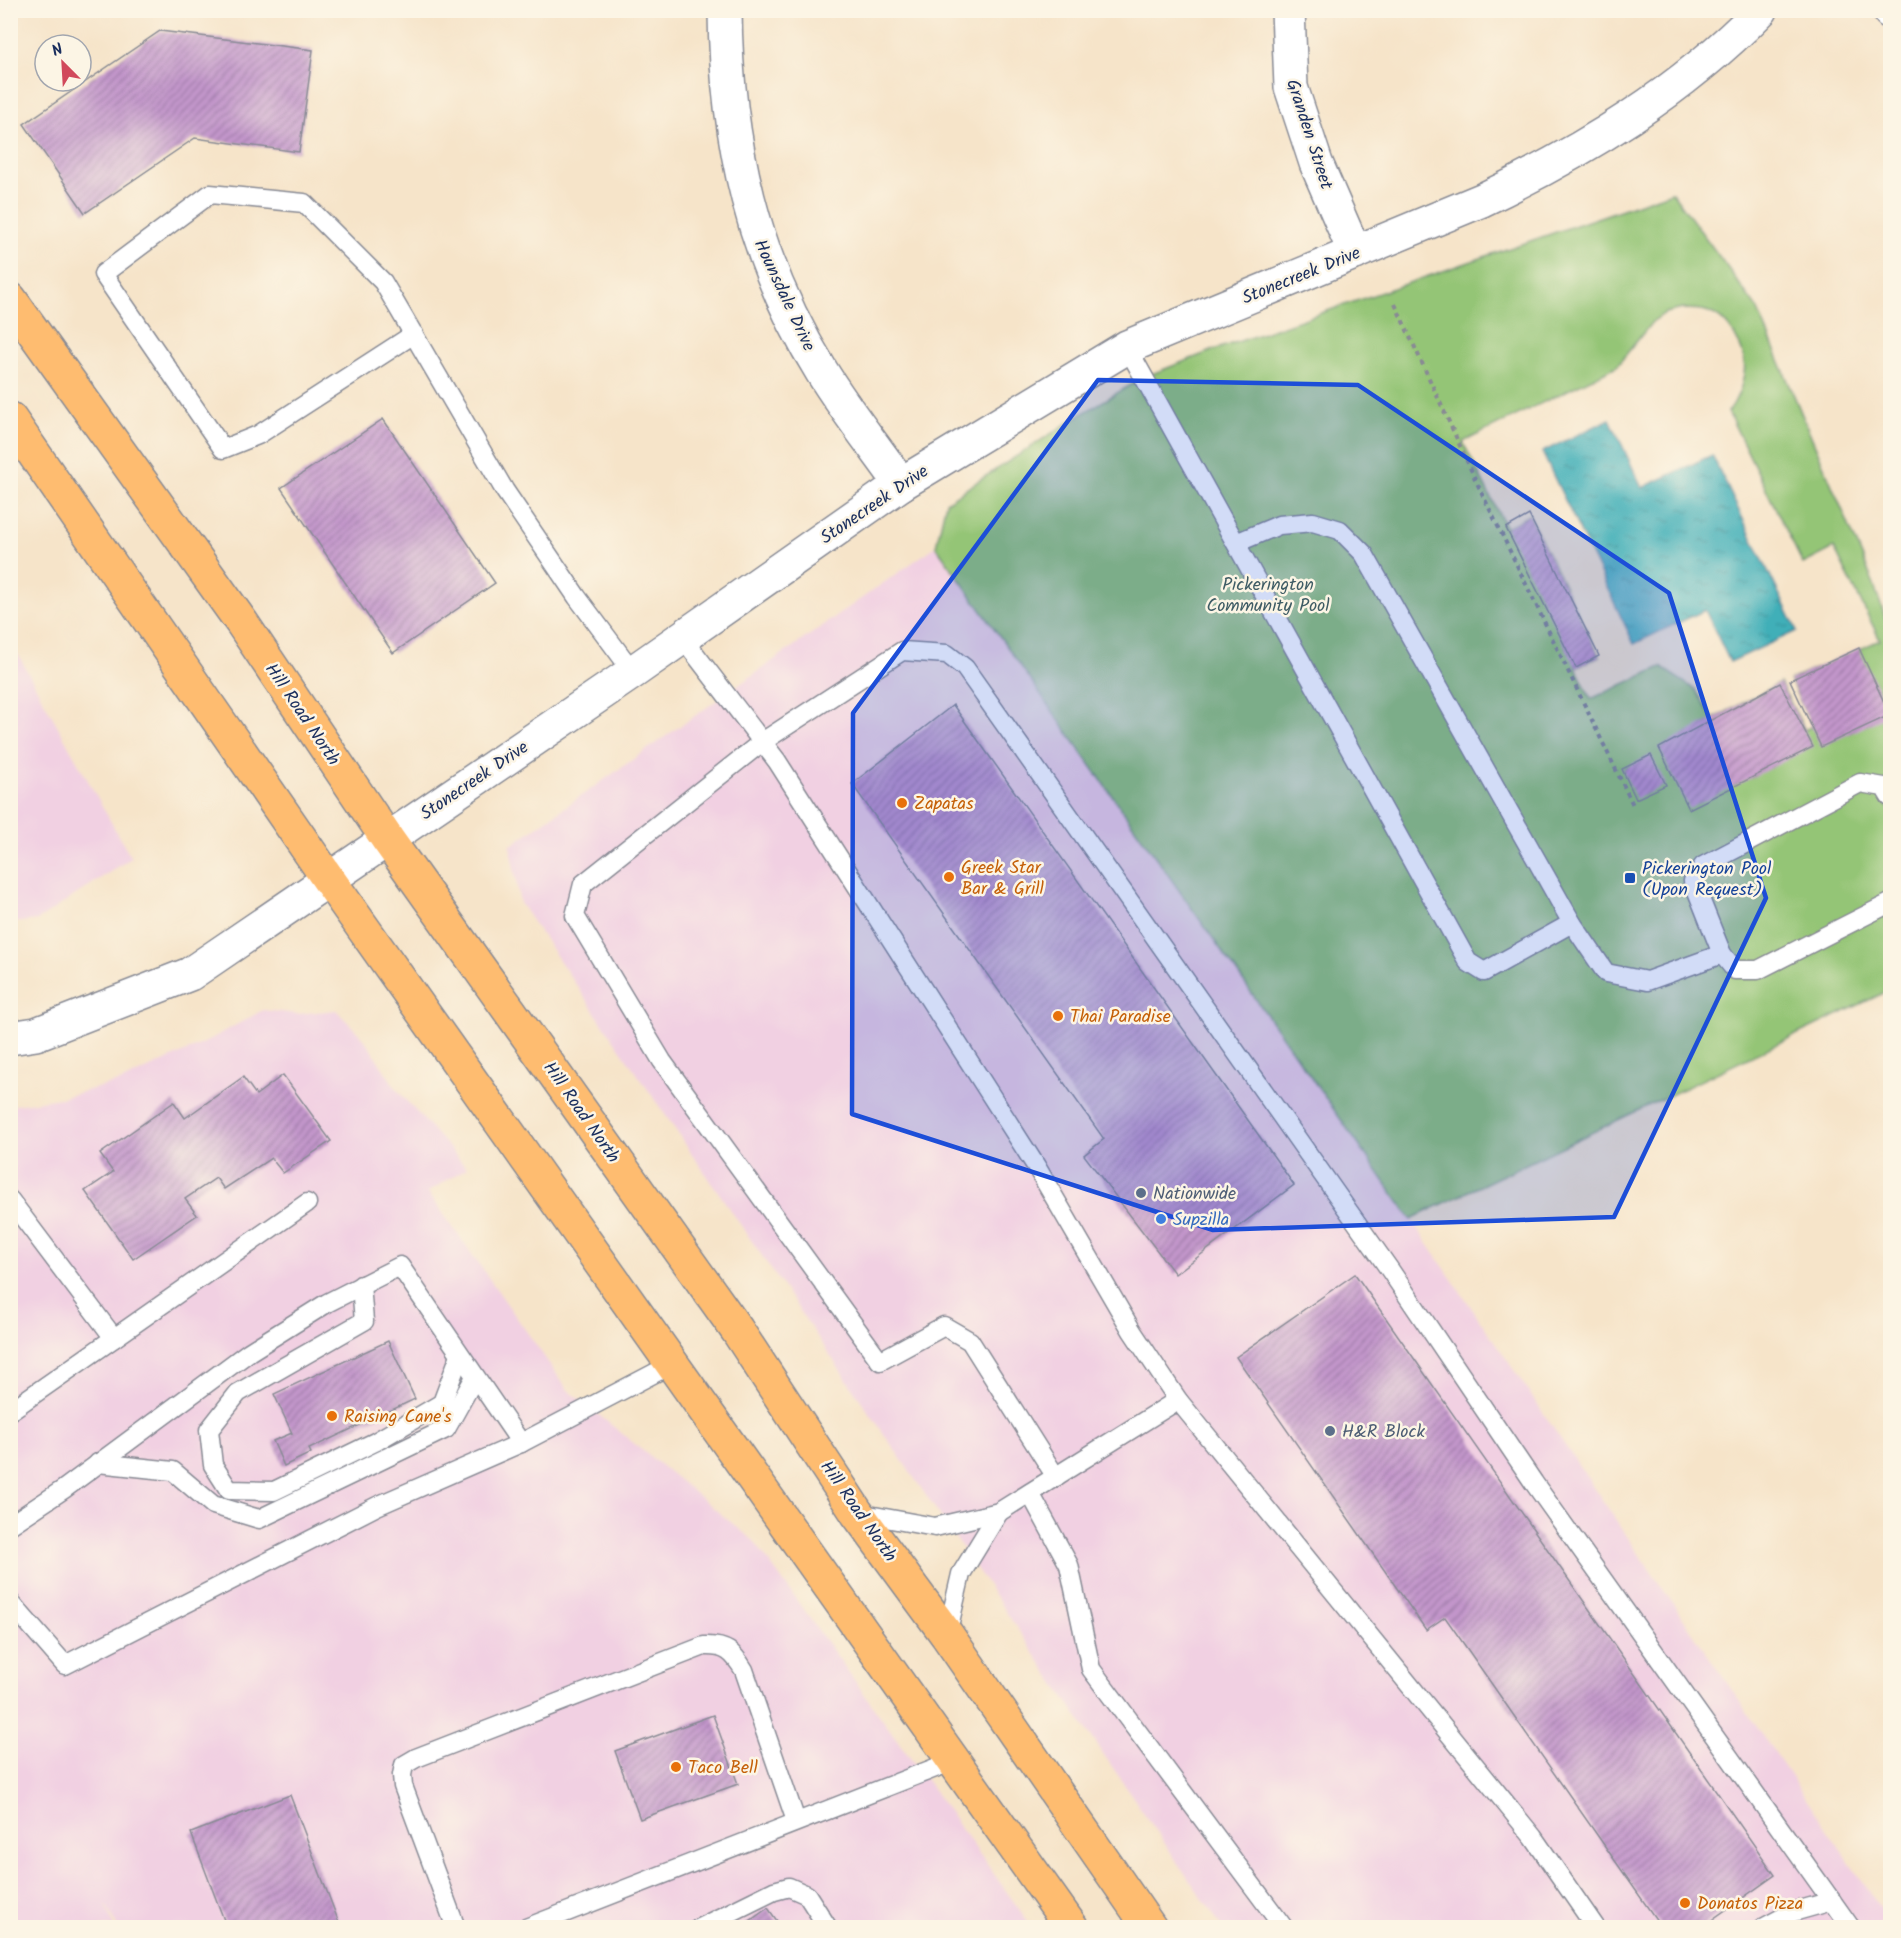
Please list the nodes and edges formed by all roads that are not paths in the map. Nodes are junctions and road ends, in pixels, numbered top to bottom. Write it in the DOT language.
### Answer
graph roads {
  1 [pos="725,10"];
  2 [pos="1288,10"];
  3 [pos="1761,10"];
  4 [pos="1354,253"];
  5 [pos="10,299"];
  6 [pos="414,334"];
  7 [pos="1127,346"];
  8 [pos="10,419"];
  9 [pos="901,484"];
  10 [pos="1236,543"];
  11 [pos="682,637"];
  12 [pos="633,672"];
  13 [pos="762,742"];
  14 [pos="1890,797"];
  15 [pos="388,840"];
  16 [pos="328,880"];
  17 [pos="1890,903"];
  18 [pos="1572,923"];
  19 [pos="1722,954"];
  20 [pos="10,1038"];
  21 [pos="10,1200"];
  22 [pos="307,1203"];
  23 [pos="361,1285"];
  24 [pos="114,1338"];
  25 [pos="460,1355"];
  26 [pos="672,1364"];
  27 [pos="476,1377"];
  28 [pos="1178,1400"];
  29 [pos="10,1411"];
  30 [pos="521,1443"];
  31 [pos="98,1463"];
  32 [pos="1056,1476"];
  33 [pos="1030,1493"];
  34 [pos="999,1512"];
  35 [pos="857,1513"];
  36 [pos="10,1525"];
  37 [pos="10,1602"];
  38 [pos="947,1635"];
  39 [pos="953,1761"];
  40 [pos="796,1821"];
  41 [pos="1832,1901"];
  42 [pos="558,1922"];
  43 [pos="456,1928"];
  44 [pos="526,1928"];
  45 [pos="699,1928"];
  46 [pos="828,1928"];
  47 [pos="1072,1928"];
  48 [pos="1150,1928"];
  49 [pos="1284,1928"];
  50 [pos="1596,1928"];
  51 [pos="1763,1928"];
  52 [pos="1851,1928"];
  1 -- 9 [label="street, Hounsdale Drive"];
  2 -- 4 [label="street, Granden Street"];
  3 -- 4 [label="street, Stonecreek Drive"];
  4 -- 7 [label="street, Stonecreek Drive"];
  5 -- 15 [label="highway, Hill Road North"];
  6 -- 6 [label="lane"];
  6 -- 12 [label="lane"];
  7 -- 9 [label="street, Stonecreek Drive"];
  7 -- 10 [label="lane"];
  8 -- 16 [label="highway"];
  9 -- 11 [label="street, Stonecreek Drive"];
  10 -- 18 [label="lane"];
  10 -- 18 [label="lane"];
  11 -- 12 [label="street, Stonecreek Drive"];
  11 -- 13 [label="lane"];
  12 -- 15 [label="street, Stonecreek Drive"];
  13 -- 28 [label="lane"];
  13 -- 32 [label="lane"];
  13 -- 41 [label="lane"];
  14 -- 19 [label="lane"];
  15 -- 16 [label="street, Stonecreek Drive"];
  15 -- 35 [label="highway, Hill Road North"];
  16 -- 20 [label="street, Stonecreek Drive"];
  16 -- 26 [label="highway"];
  17 -- 19 [label="lane"];
  18 -- 19 [label="lane"];
  21 -- 24 [label="lane"];
  22 -- 24 [label="lane"];
  23 -- 25 [label="lane"];
  23 -- 25 [label="lane"];
  23 -- 31 [label="lane"];
  24 -- 29 [label="lane"];
  25 -- 27 [label="lane"];
  26 -- 30 [label="lane"];
  26 -- 39 [label="highway"];
  27 -- 30 [label="lane"];
  27 -- 31 [label="lane"];
  28 -- 32 [label="lane"];
  28 -- 50 [label="lane"];
  30 -- 37 [label="lane"];
  31 -- 36 [label="lane"];
  32 -- 33 [label="lane"];
  33 -- 34 [label="lane"];
  33 -- 49 [label="lane"];
  34 -- 35 [label="lane"];
  34 -- 38 [label="lane"];
  35 -- 38 [label="highway, Hill Road North"];
  38 -- 48 [label="highway, Hill Road North"];
  39 -- 40 [label="lane"];
  39 -- 47 [label="highway"];
  40 -- 42 [label="lane"];
  40 -- 43 [label="lane"];
  41 -- 51 [label="lane"];
  41 -- 52 [label="lane"];
  42 -- 44 [label="lane"];
  45 -- 46 [label="lane"];
}
